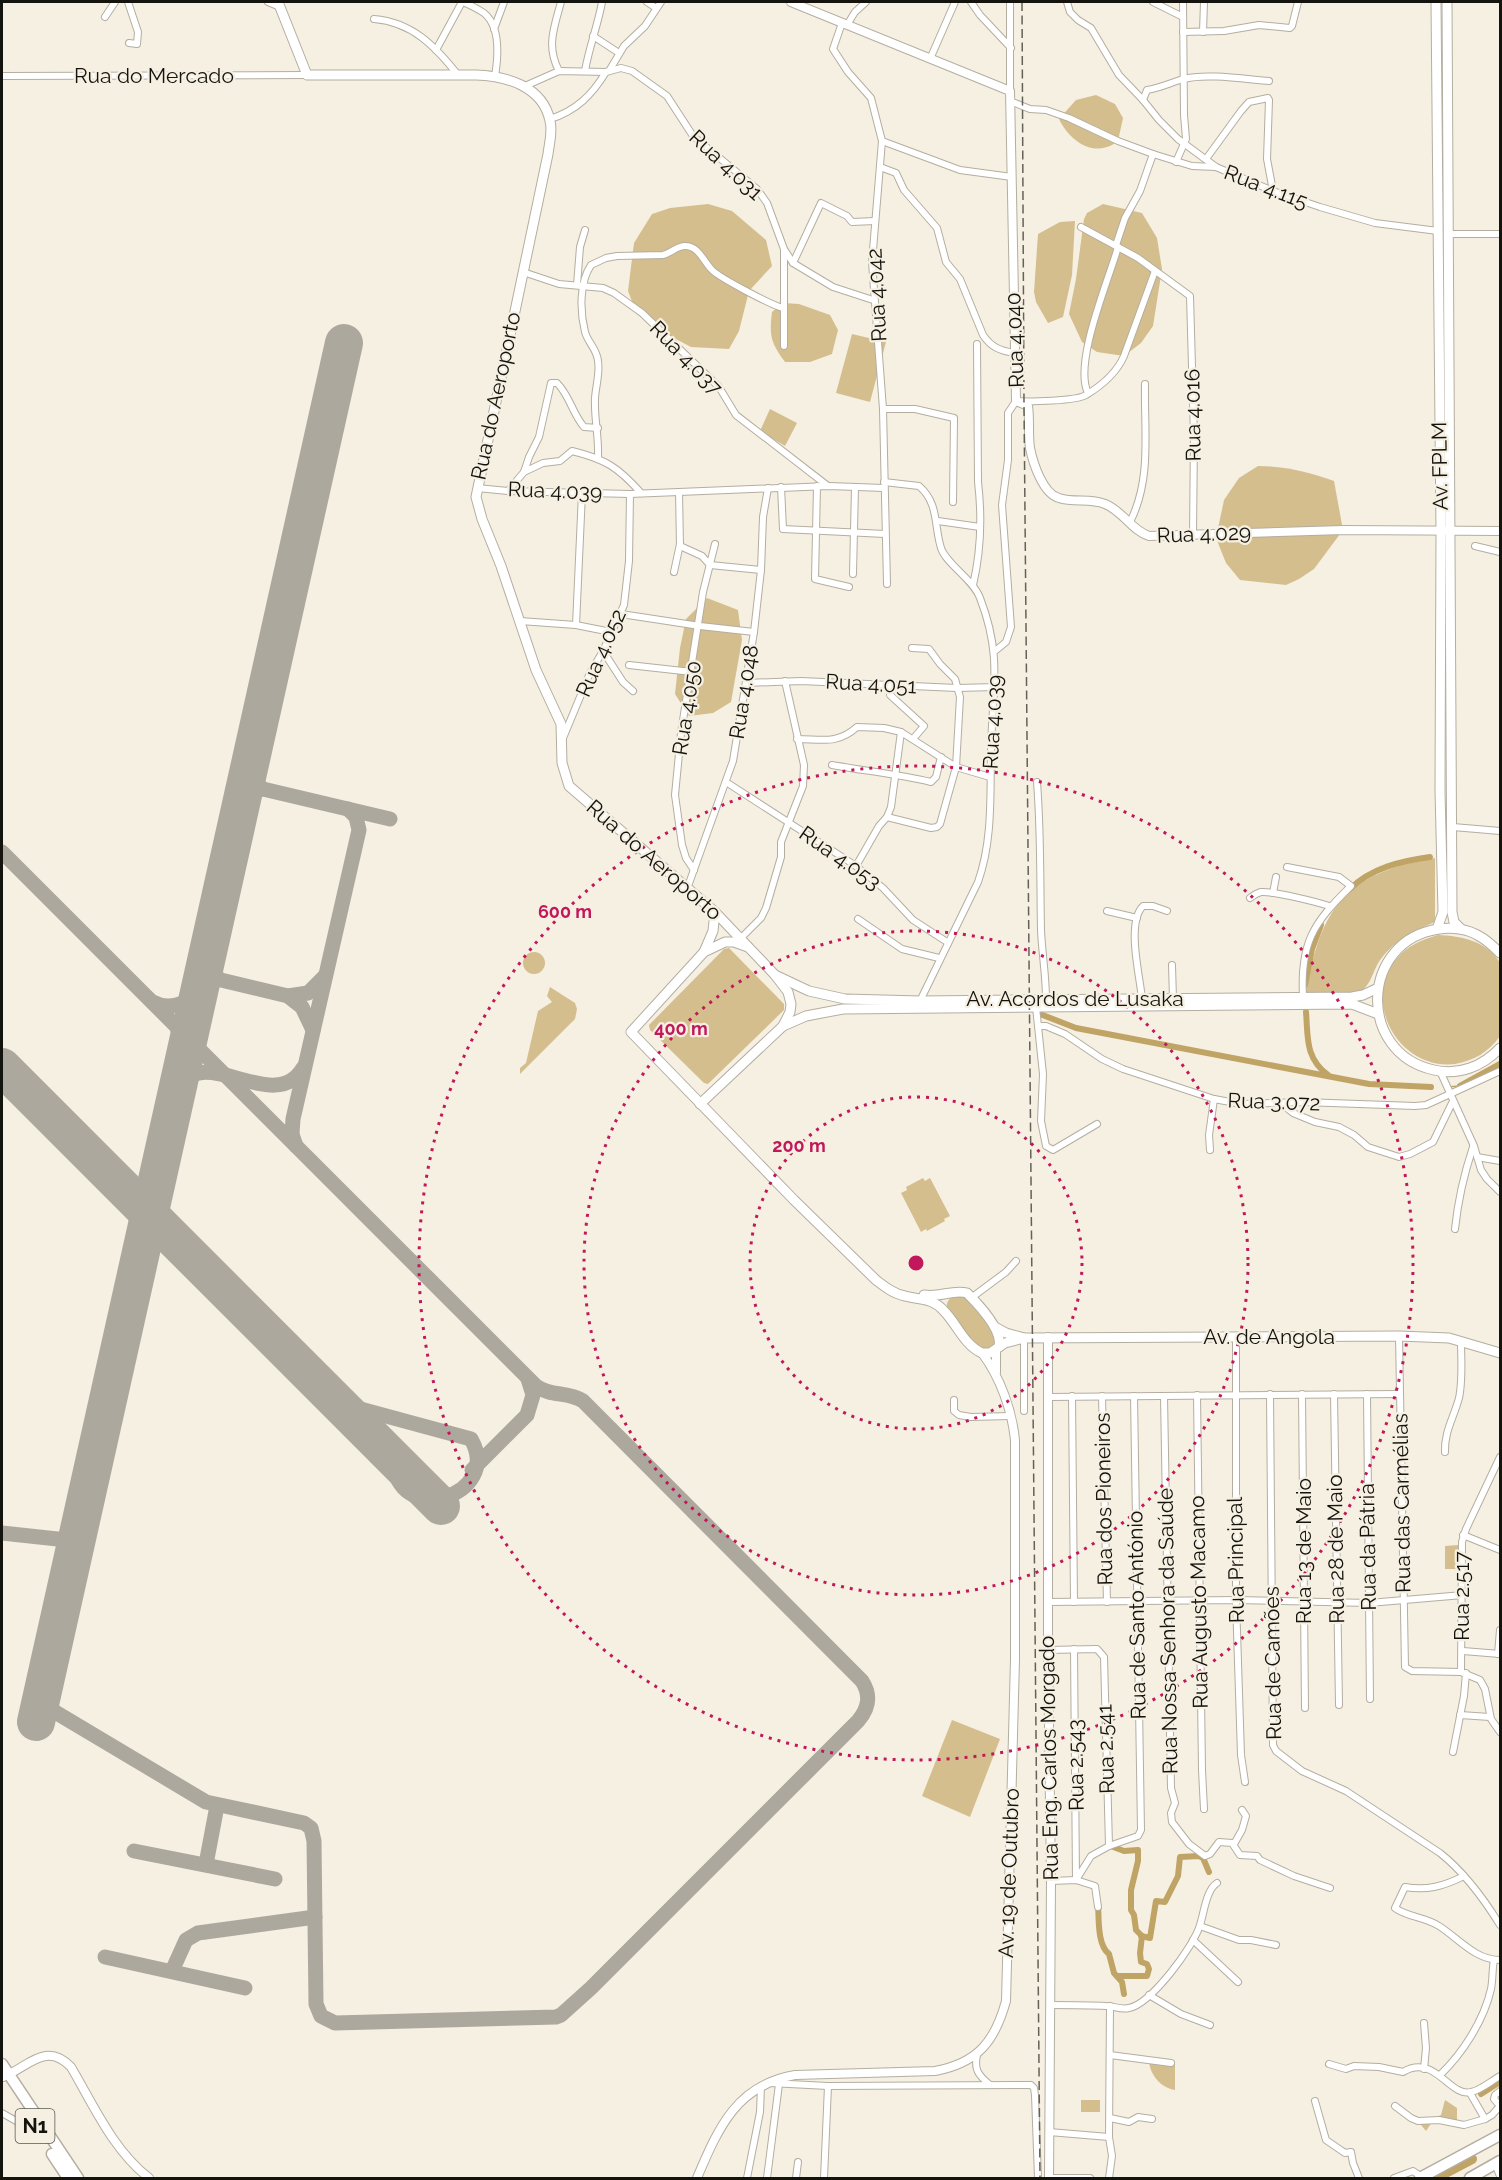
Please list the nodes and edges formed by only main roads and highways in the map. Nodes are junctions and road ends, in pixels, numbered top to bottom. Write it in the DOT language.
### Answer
graph roads {
  1 [pos="1436,2"];
  2 [pos="1447,2"];
  3 [pos="279,4"];
  4 [pos="1448,196"];
  5 [pos="1437,197"];
  6 [pos="1448,535"];
  7 [pos="715,912"];
  8 [pos="1437,929"];
  9 [pos="1461,929"];
  10 [pos="750,948"];
  11 [pos="704,952"];
  12 [pos="1500,953"];
  13 [pos="775,975"];
  14 [pos="1378,988"];
  15 [pos="1378,1014"];
  16 [pos="783,1026"];
  17 [pos="1500,1048"];
  18 [pos="700,1104"];
  19 [pos="895,1293"];
  20 [pos="950,1294"];
  21 [pos="945,1311"];
  22 [pos="995,1327"];
  23 [pos="1024,1338"];
  24 [pos="998,1348"];
  25 [pos="1500,1353"];
  26 [pos="2,2064"];
  27 [pos="4,2076"];
  28 [pos="1500,2135"];
  29 [pos="1498,2163"];
  30 [pos="68,2178"];
  31 [pos="78,2178"];
  32 [pos="1421,2178"];
  33 [pos="1470,2178"];
  1 -- 5 [label="main road, Av. FPLM"];
  2 -- 4 [label="main road, Av. FPLM"];
  3 -- 7 [label="main road, Rua do Aeroporto"];
  4 -- 5 [label="main road"];
  4 -- 6 [label="main road, Av. FPLM"];
  5 -- 6 [label="main road, Av. FPLM"];
  6 -- 8 [label="main road, Av. FPLM"];
  6 -- 9 [label="main road"];
  7 -- 10 [label="main road, Rua do Aeroporto"];
  7 -- 11 [label="main road"];
  8 -- 9 [label="main road"];
  8 -- 14 [label="main road"];
  9 -- 12 [label="main road"];
  10 -- 11 [label="main road, Rua do Aeroporto"];
  10 -- 13 [label="main road, Rua do Aeroporto"];
  11 -- 18 [label="main road, Rua do Aeroporto"];
  13 -- 14 [label="main road, Av. Acordos de Lusaka"];
  13 -- 16 [label="main road, Rua do Aeroporto"];
  14 -- 15 [label="main road"];
  15 -- 16 [label="main road, Av. Acordos de Lusaka"];
  15 -- 17 [label="main road"];
  16 -- 18 [label="main road"];
  18 -- 19 [label="main road"];
  19 -- 20 [label="main road"];
  19 -- 21 [label="main road"];
  20 -- 21 [label="main road"];
  20 -- 22 [label="main road"];
  21 -- 24 [label="main road"];
  22 -- 23 [label="main road"];
  22 -- 24 [label="main road"];
  23 -- 24 [label="main road"];
  23 -- 25 [label="main road, Av. de Angola"];
  26 -- 27 [label="main road, N1"];
  27 -- 30 [label="main road, N1"];
  27 -- 31 [label="main road, N1"];
  28 -- 32 [label="main road"];
  29 -- 33 [label="main road"];
}
